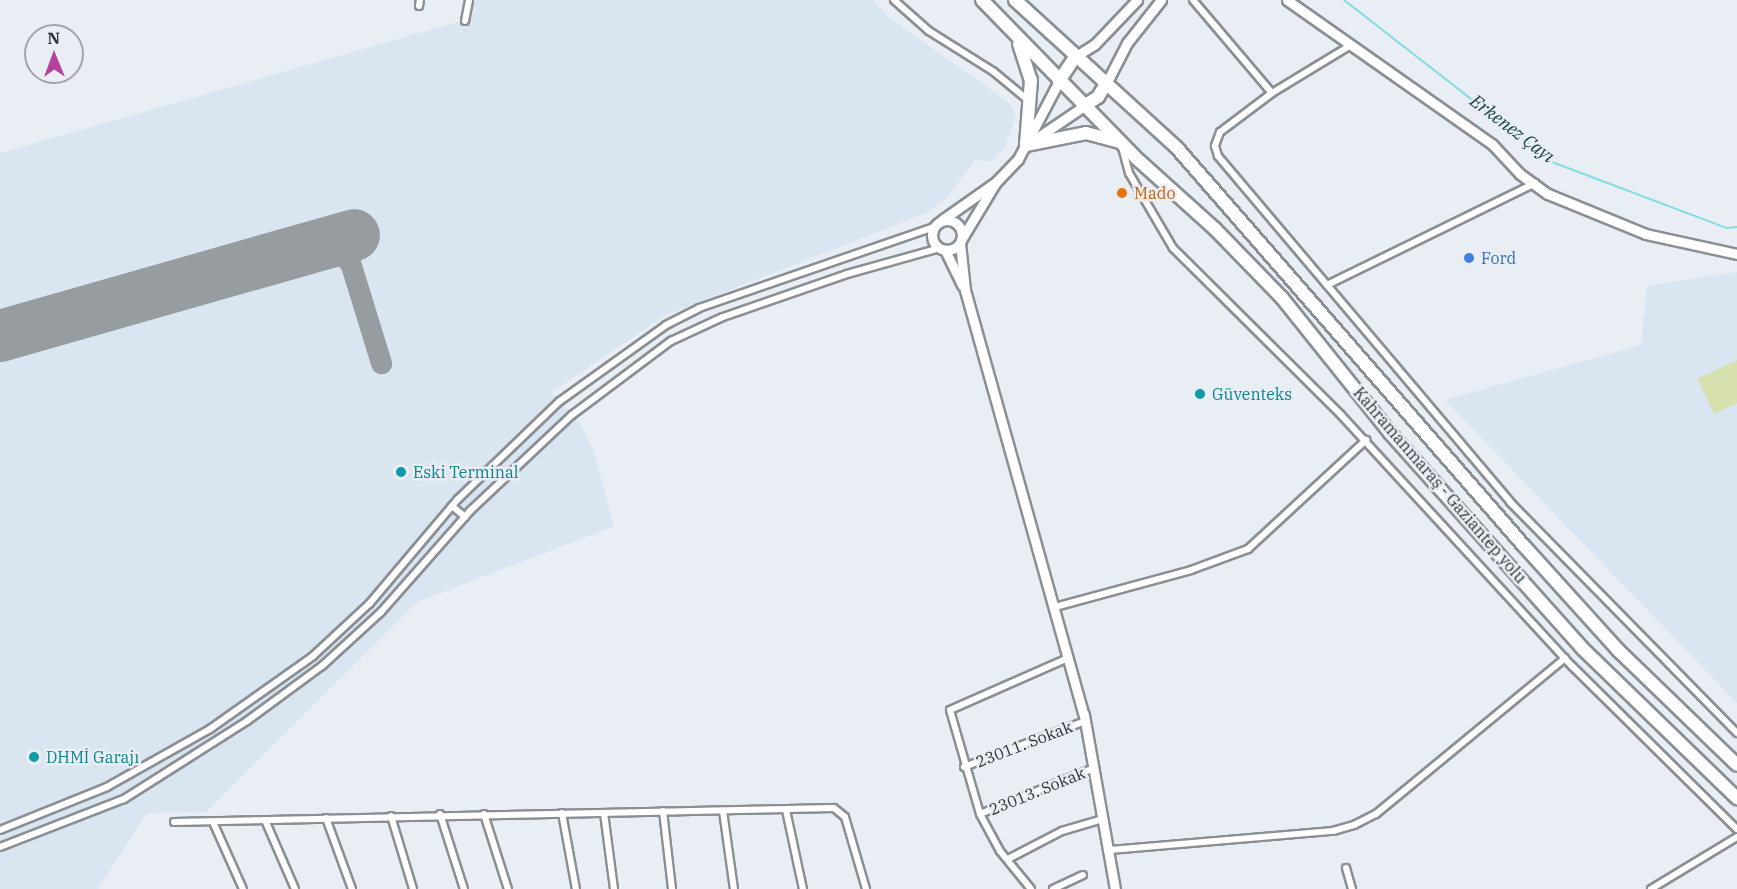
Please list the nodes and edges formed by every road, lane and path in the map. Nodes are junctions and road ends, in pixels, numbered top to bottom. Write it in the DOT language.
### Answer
graph roads {
  1 [pos="469,0"];
  2 [pos="894,0"];
  3 [pos="982,0"];
  4 [pos="1015,0"];
  5 [pos="1137,0"];
  6 [pos="1161,0"];
  7 [pos="1193,0"];
  8 [pos="1287,0"];
  9 [pos="465,21"];
  10 [pos="1015,35"];
  11 [pos="1352,45"];
  12 [pos="1076,56"];
  13 [pos="1059,81"];
  14 [pos="1107,82"];
  15 [pos="1272,93"];
  16 [pos="1031,104"];
  17 [pos="1084,106"];
  18 [pos="1121,142"];
  19 [pos="1026,145"];
  20 [pos="996,182"];
  21 [pos="1535,183"];
  22 [pos="937,224"];
  23 [pos="961,241"];
  24 [pos="942,249"];
  25 [pos="1737,254"];
  26 [pos="1327,285"];
  27 [pos="965,290"];
  28 [pos="1366,440"];
  29 [pos="452,506"];
  30 [pos="465,518"];
  31 [pos="1055,607"];
  32 [pos="1068,658"];
  33 [pos="1565,658"];
  34 [pos="1085,721"];
  35 [pos="1737,733"];
  36 [pos="1737,765"];
  37 [pos="964,767"];
  38 [pos="1094,768"];
  39 [pos="1737,798"];
  40 [pos="786,810"];
  41 [pos="663,811"];
  42 [pos="723,811"];
  43 [pos="484,813"];
  44 [pos="562,813"];
  45 [pos="604,813"];
  46 [pos="440,814"];
  47 [pos="980,814"];
  48 [pos="391,816"];
  49 [pos="327,818"];
  50 [pos="1103,819"];
  51 [pos="266,820"];
  52 [pos="174,822"];
  53 [pos="213,822"];
  54 [pos="1737,829"];
  55 [pos="0,830"];
  56 [pos="1737,837"];
  57 [pos="0,847"];
  58 [pos="1110,850"];
  59 [pos="1008,859"];
  60 [pos="1346,868"];
  61 [pos="1083,875"];
  62 [pos="243,889"];
  63 [pos="295,889"];
  64 [pos="352,889"];
  65 [pos="413,889"];
  66 [pos="464,889"];
  67 [pos="508,889"];
  68 [pos="576,889"];
  69 [pos="614,889"];
  70 [pos="672,889"];
  71 [pos="734,889"];
  72 [pos="803,889"];
  73 [pos="866,889"];
  74 [pos="1031,889"];
  75 [pos="1053,889"];
  76 [pos="1115,889"];
  77 [pos="1352,889"];
  78 [pos="1651,889"];
  1 -- 9 [label="street"];
  2 -- 16 [label="street"];
  3 -- 10 [label="highway, Kahramanmaraş - Gaziantep yolu"];
  4 -- 12 [label="highway, Kahramanmaraş - Gaziantep yolu"];
  5 -- 12 [label="street"];
  6 -- 14 [label="street"];
  7 -- 15 [label="street"];
  8 -- 11 [label="street"];
  10 -- 13 [label="highway, Kahramanmaraş - Gaziantep yolu"];
  10 -- 16 [label="highway"];
  11 -- 15 [label="street"];
  11 -- 21 [label="street"];
  12 -- 13 [label="highway"];
  12 -- 14 [label="highway, Kahramanmaraş - Gaziantep yolu"];
  13 -- 17 [label="highway, Kahramanmaraş - Gaziantep yolu"];
  13 -- 19 [label="street"];
  14 -- 17 [label="highway"];
  14 -- 36 [label="highway, Kahramanmaraş - Gaziantep yolu"];
  15 -- 26 [label="street"];
  16 -- 19 [label="highway"];
  17 -- 18 [label="highway, Kahramanmaraş - Gaziantep yolu"];
  17 -- 19 [label="street"];
  18 -- 19 [label="highway"];
  18 -- 28 [label="street"];
  18 -- 39 [label="highway, Kahramanmaraş - Gaziantep yolu"];
  19 -- 20 [label="street"];
  20 -- 22 [label="street"];
  20 -- 23 [label="street"];
  21 -- 25 [label="street"];
  21 -- 26 [label="street"];
  22 -- 23 [label="street"];
  22 -- 24 [label="street"];
  22 -- 29 [label="street"];
  23 -- 24 [label="street"];
  23 -- 27 [label="street"];
  24 -- 27 [label="street"];
  24 -- 30 [label="street"];
  26 -- 35 [label="street"];
  27 -- 31 [label="street"];
  28 -- 31 [label="street"];
  28 -- 33 [label="street"];
  29 -- 30 [label="street"];
  29 -- 55 [label="street"];
  30 -- 57 [label="street"];
  31 -- 32 [label="street"];
  32 -- 34 [label="street"];
  32 -- 37 [label="street"];
  33 -- 54 [label="street"];
  33 -- 58 [label="street"];
  34 -- 37 [label="street, 23011. Sokak"];
  34 -- 38 [label="street"];
  37 -- 47 [label="street"];
  38 -- 47 [label="street, 23013. Sokak"];
  38 -- 50 [label="street"];
  40 -- 42 [label="street"];
  40 -- 72 [label="street"];
  40 -- 73 [label="street"];
  41 -- 42 [label="street"];
  41 -- 45 [label="street"];
  41 -- 70 [label="street"];
  42 -- 71 [label="street"];
  43 -- 44 [label="street"];
  43 -- 46 [label="street"];
  43 -- 67 [label="street"];
  44 -- 45 [label="street"];
  44 -- 68 [label="street"];
  45 -- 69 [label="street"];
  46 -- 48 [label="street"];
  46 -- 66 [label="street"];
  47 -- 59 [label="street"];
  48 -- 49 [label="street"];
  48 -- 65 [label="street"];
  49 -- 51 [label="street"];
  49 -- 64 [label="street"];
  50 -- 58 [label="street"];
  50 -- 59 [label="street"];
  51 -- 53 [label="street"];
  51 -- 63 [label="street"];
  52 -- 53 [label="street"];
  53 -- 62 [label="street"];
  56 -- 78 [label="street"];
  58 -- 76 [label="street"];
  59 -- 74 [label="street"];
  60 -- 77 [label="street"];
  61 -- 75 [label="street"];
}
